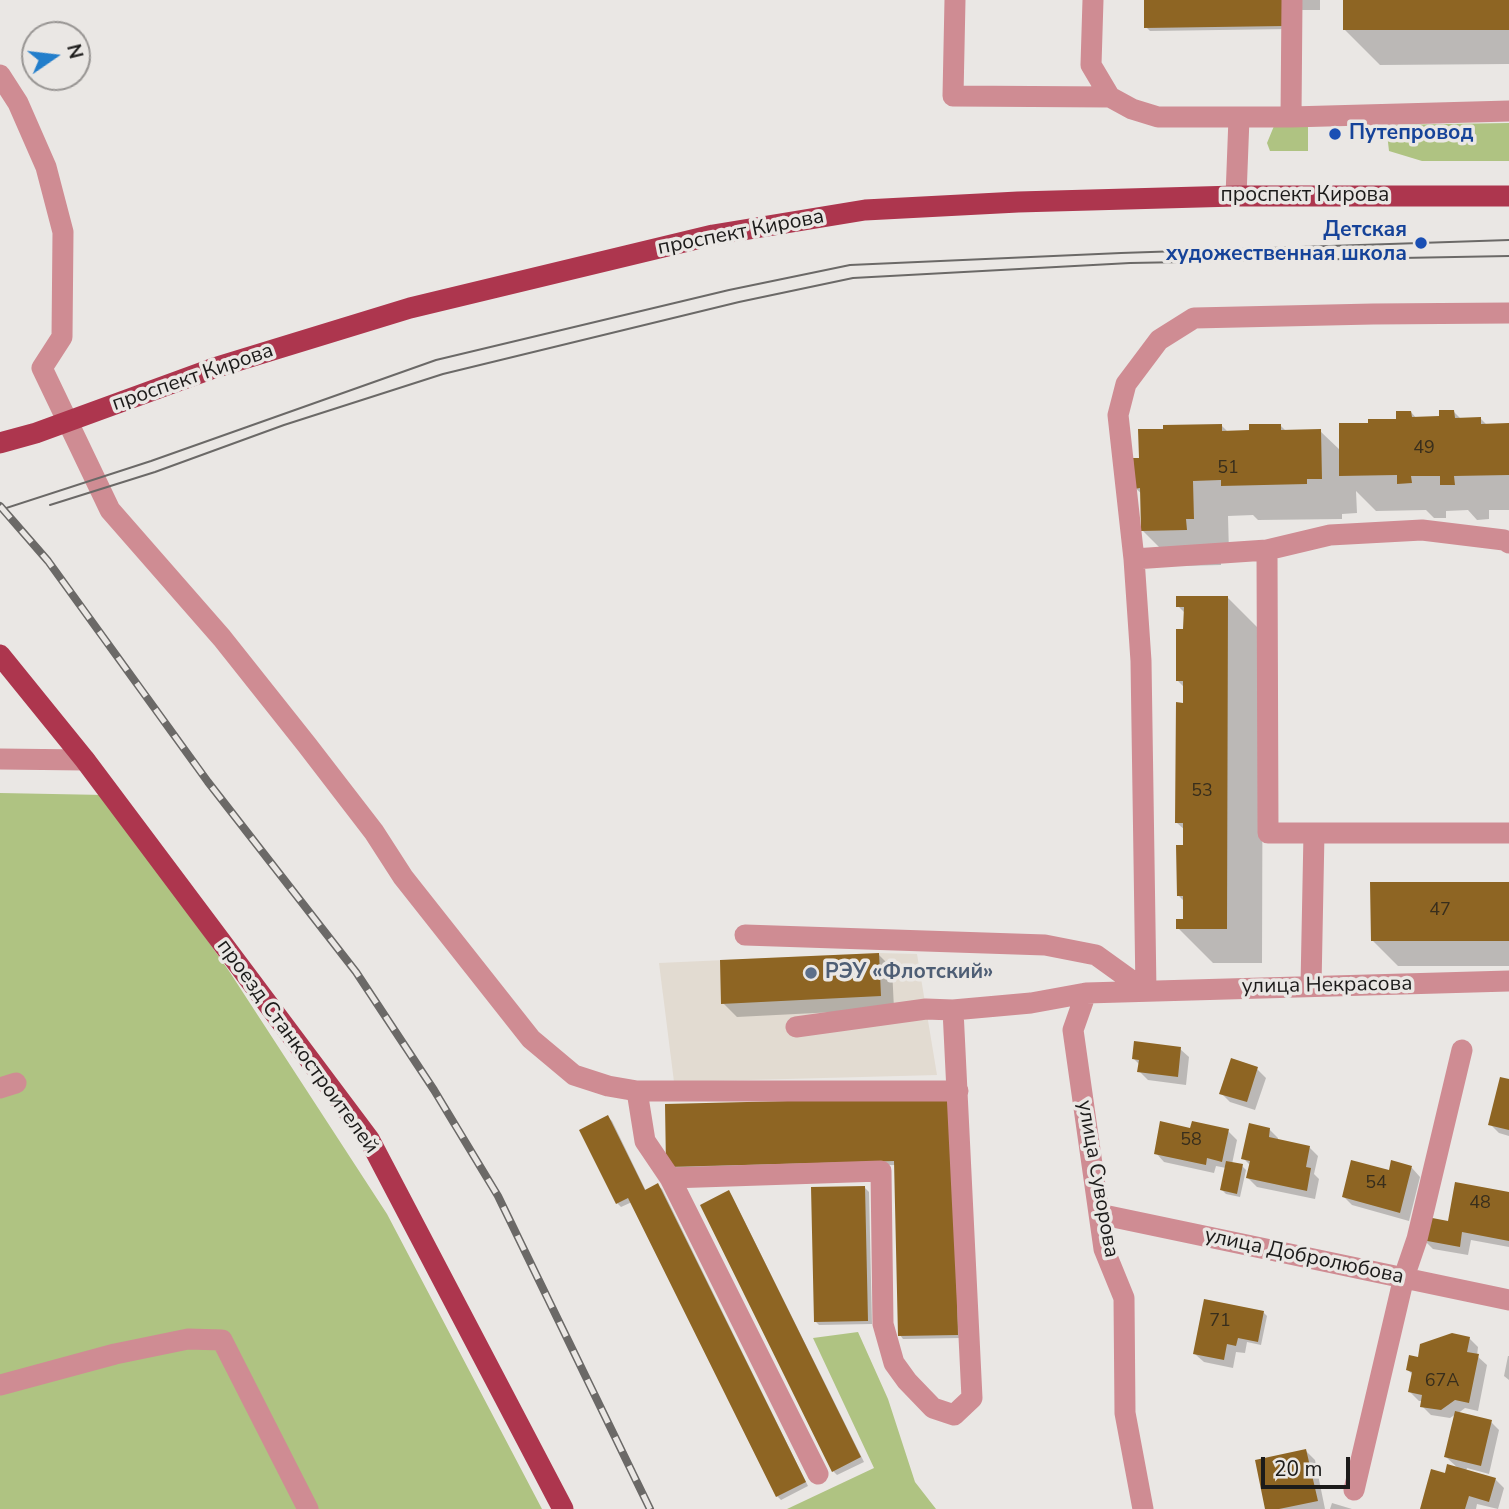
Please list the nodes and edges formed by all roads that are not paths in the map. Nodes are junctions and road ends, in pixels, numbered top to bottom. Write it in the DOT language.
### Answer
graph roads {
  1 [pos="955,0"];
  2 [pos="1093,0"];
  3 [pos="1292,0"];
  4 [pos="0,75"];
  5 [pos="1110,97"];
  6 [pos="1509,111"];
  7 [pos="1291,117"];
  8 [pos="1239,118"];
  9 [pos="1236,195"];
  10 [pos="1509,196"];
  11 [pos="1509,313"];
  12 [pos="0,443"];
  13 [pos="1509,543"];
  14 [pos="1267,550"];
  15 [pos="1134,559"];
  16 [pos="0,655"];
  17 [pos="0,759"];
  18 [pos="85,760"];
  19 [pos="1314,833"];
  20 [pos="1509,833"];
  21 [pos="745,935"];
  22 [pos="1509,981"];
  23 [pos="1311,986"];
  24 [pos="1146,991"];
  25 [pos="1086,993"];
  26 [pos="953,1010"];
  27 [pos="796,1027"];
  28 [pos="1461,1050"];
  29 [pos="637,1091"];
  30 [pos="958,1091"];
  31 [pos="670,1178"];
  32 [pos="1099,1214"];
  33 [pos="1404,1277"];
  34 [pos="1509,1300"];
  35 [pos="0,1385"];
  36 [pos="818,1474"];
  37 [pos="1354,1490"];
  38 [pos="308,1509"];
  39 [pos="563,1509"];
  40 [pos="1143,1509"];
  1 -- 5 [label="street"];
  2 -- 5 [label="street"];
  3 -- 7 [label="street"];
  4 -- 29 [label="street"];
  5 -- 8 [label="street"];
  6 -- 7 [label="street"];
  7 -- 8 [label="street"];
  8 -- 9 [label="street"];
  9 -- 10 [label="main road, проспект Кирова"];
  9 -- 12 [label="main road, проспект Кирова"];
  11 -- 15 [label="street"];
  13 -- 14 [label="street"];
  14 -- 15 [label="street"];
  14 -- 19 [label="street"];
  15 -- 24 [label="street"];
  16 -- 18 [label="main road, проезд Станкостроителей"];
  17 -- 18 [label="street"];
  18 -- 39 [label="main road, проезд Станкостроителей"];
  19 -- 20 [label="street"];
  19 -- 23 [label="street"];
  21 -- 24 [label="street"];
  22 -- 23 [label="street, улица Некрасова"];
  23 -- 24 [label="street, улица Некрасова"];
  24 -- 25 [label="street"];
  25 -- 26 [label="street"];
  25 -- 32 [label="street, улица Суворова"];
  26 -- 27 [label="street"];
  26 -- 30 [label="street"];
  28 -- 33 [label="street"];
  29 -- 30 [label="street"];
  29 -- 31 [label="street"];
  30 -- 31 [label="street"];
  31 -- 36 [label="street"];
  32 -- 33 [label="street, улица Добролюбова"];
  32 -- 40 [label="street, улица Суворова"];
  33 -- 34 [label="street, улица Добролюбова"];
  33 -- 37 [label="street"];
  35 -- 38 [label="street"];
}
